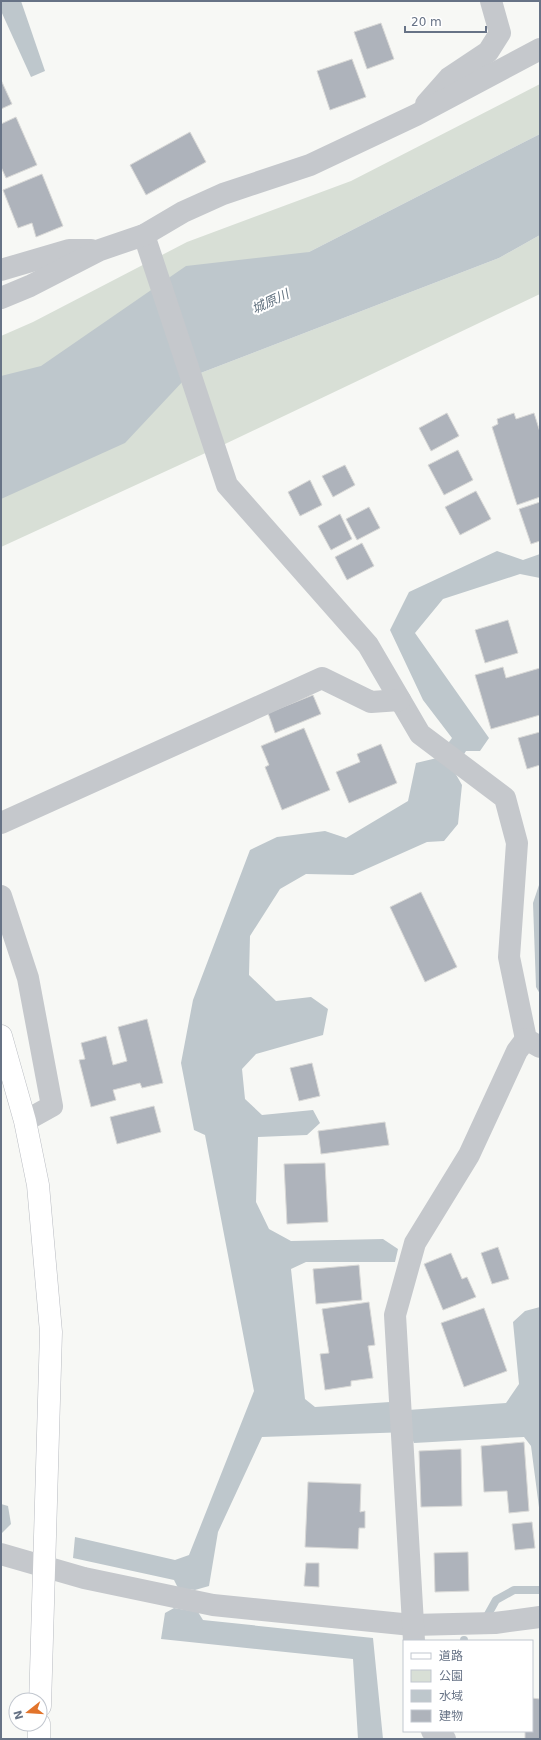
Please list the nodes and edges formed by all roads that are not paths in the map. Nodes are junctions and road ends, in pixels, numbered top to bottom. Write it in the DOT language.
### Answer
graph roads {
  1 [pos="491,1"];
  2 [pos="540,49"];
  3 [pos="416,115"];
  4 [pos="144,235"];
  5 [pos="100,250"];
  6 [pos="1,270"];
  7 [pos="1,298"];
  8 [pos="400,700"];
  9 [pos="1,823"];
  10 [pos="1,896"];
  11 [pos="1,1036"];
  12 [pos="533,1043"];
  13 [pos="25,1121"];
  14 [pos="1,1554"];
  15 [pos="45,1566"];
  16 [pos="540,1617"];
  17 [pos="413,1633"];
  18 [pos="40,1692"];
  19 [pos="434,1732"];
  20 [pos="445,1739"];
  1 -- 3 [label="street"];
  2 -- 3 [label="street"];
  3 -- 4 [label="street"];
  4 -- 5 [label="street"];
  4 -- 8 [label="street"];
  5 -- 6 [label="street"];
  5 -- 7 [label="street"];
  8 -- 9 [label="street"];
  8 -- 12 [label="street"];
  10 -- 13 [label="street"];
  11 -- 13 [label="street"];
  12 -- 17 [label="street"];
  13 -- 15 [label="street"];
  14 -- 15 [label="street"];
  15 -- 17 [label="street"];
  15 -- 18 [label="street"];
  16 -- 17 [label="street"];
  19 -- 20 [label="street"];
}
